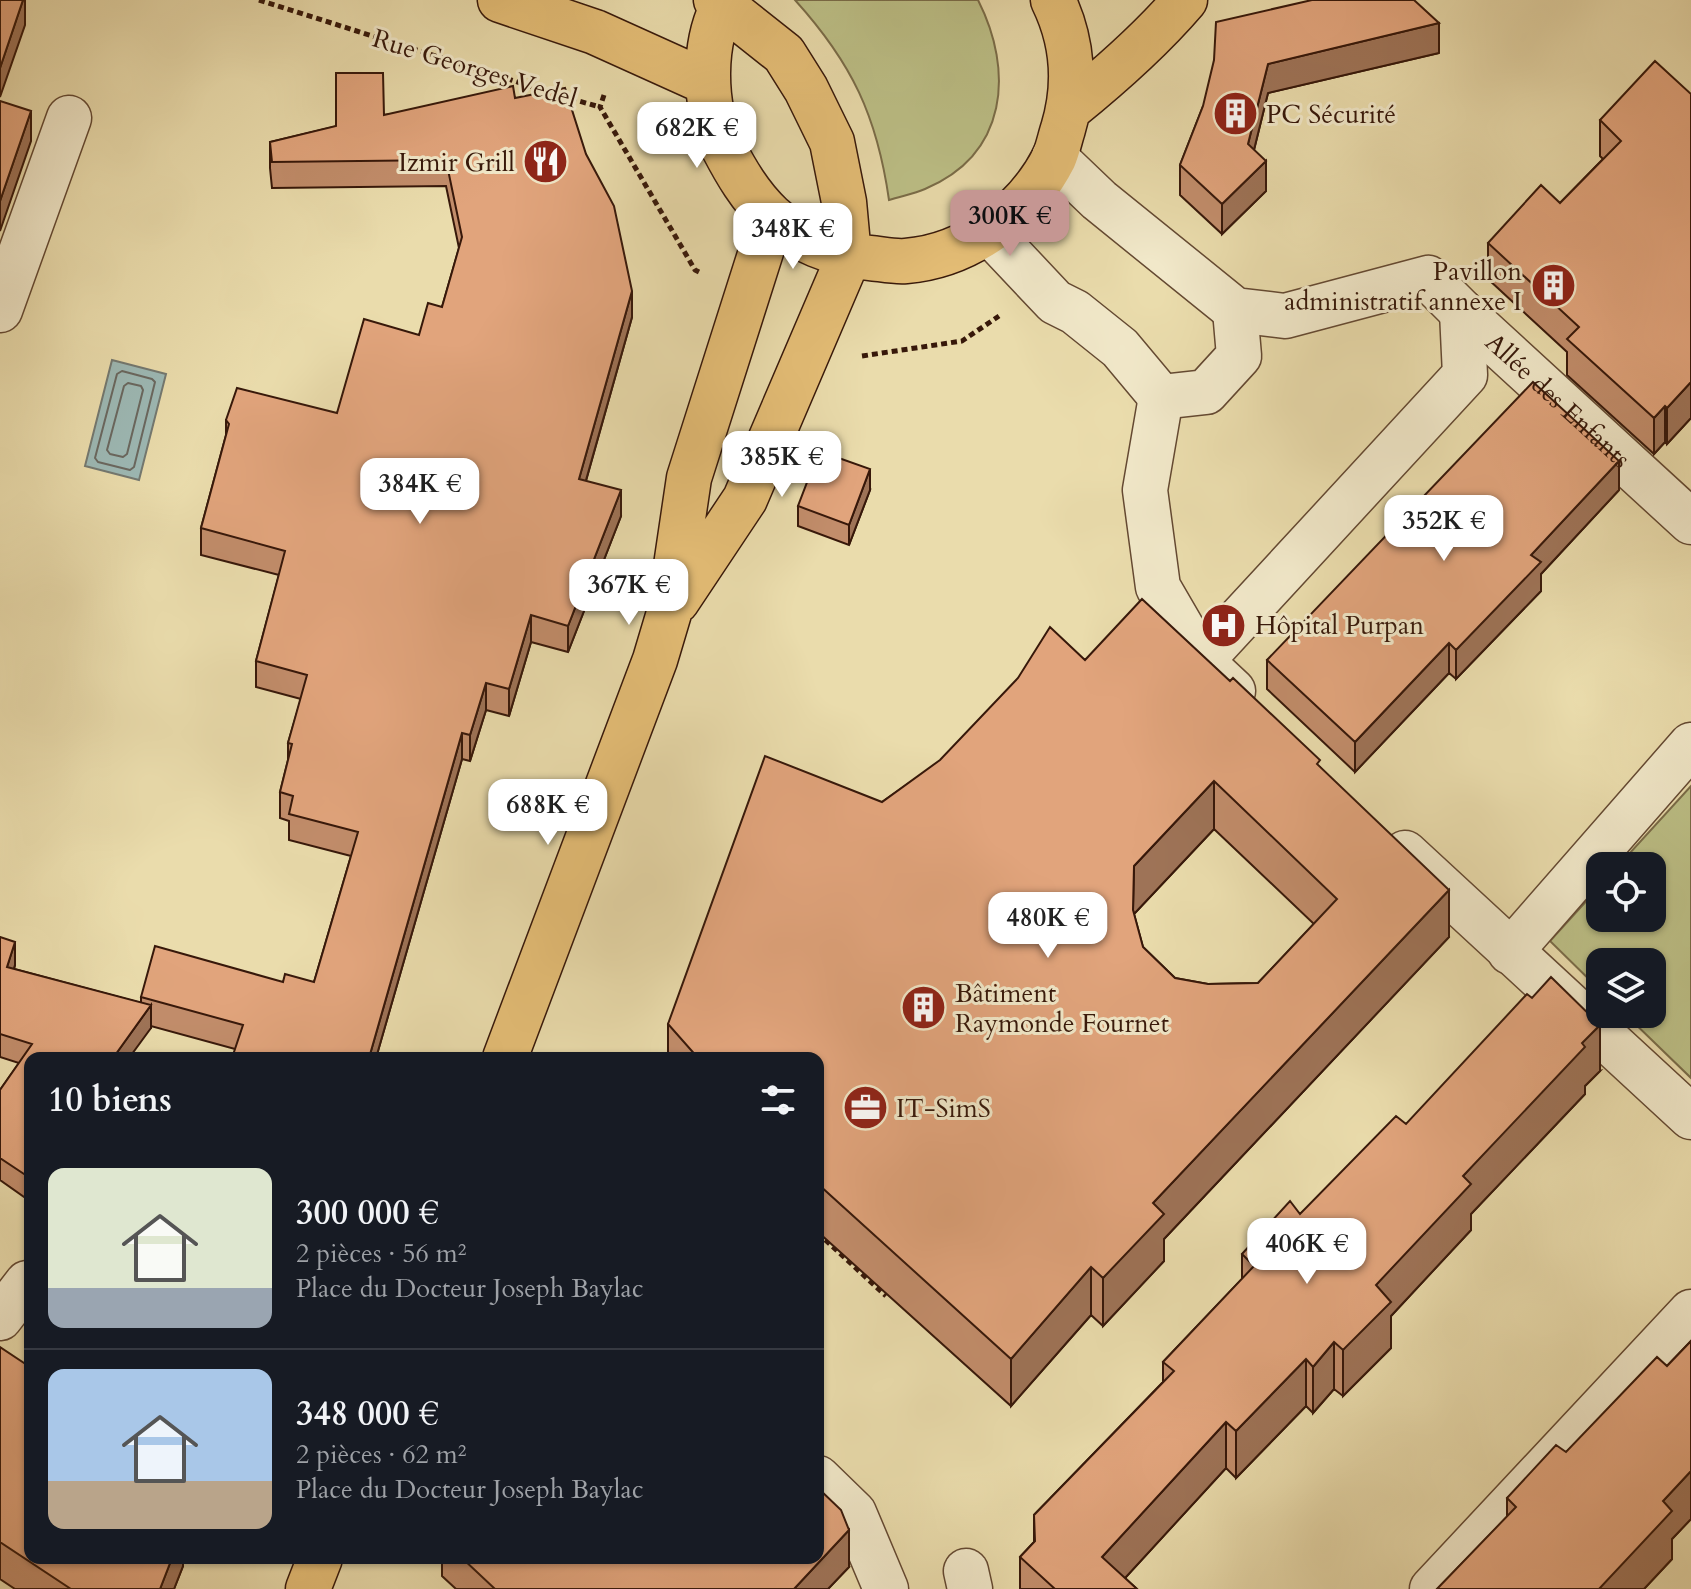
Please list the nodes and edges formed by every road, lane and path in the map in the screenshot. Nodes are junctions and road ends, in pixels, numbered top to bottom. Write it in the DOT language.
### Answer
graph roads {
  1 [pos="259,0"];
  2 [pos="500,0"];
  3 [pos="1053,0"];
  4 [pos="1185,0"];
  5 [pos="722,1"];
  6 [pos="708,83"];
  7 [pos="1069,109"];
  8 [pos="69,118"];
  9 [pos="1054,157"];
  10 [pos="772,217"];
  11 [pos="989,232"];
  12 [pos="849,256"];
  13 [pos="695,270"];
  14 [pos="1040,289"];
  15 [pos="0,310"];
  16 [pos="1235,310"];
  17 [pos="1462,312"];
  18 [pos="847,358"];
  19 [pos="1161,397"];
  20 [pos="1691,522"];
  21 [pos="669,613"];
  22 [pos="1201,661"];
  23 [pos="1258,715"];
  24 [pos="1691,745"];
  25 [pos="1373,823"];
  26 [pos="1510,952"];
  27 [pos="507,1052"];
  28 [pos="1691,1117"];
  29 [pos="824,1239"];
  30 [pos="19,1277"];
  31 [pos="886,1296"];
  32 [pos="1691,1312"];
  33 [pos="0,1318"];
  34 [pos="824,1484"];
  35 [pos="318,1564"];
  36 [pos="308,1589"];
  37 [pos="886,1589"];
  38 [pos="1432,1589"];
  1 -- 13 [label="path, Rue Georges Vedel"];
  2 -- 6 [label="main road"];
  3 -- 7 [label="main road"];
  4 -- 7 [label="main road"];
  5 -- 6 [label="main road"];
  5 -- 12 [label="main road"];
  6 -- 10 [label="main road"];
  7 -- 9 [label="main road"];
  8 -- 15 [label="lane"];
  9 -- 11 [label="main road"];
  9 -- 16 [label="lane"];
  10 -- 12 [label="main road"];
  10 -- 21 [label="main road"];
  11 -- 12 [label="main road"];
  11 -- 14 [label="lane"];
  12 -- 21 [label="main road"];
  14 -- 18 [label="path"];
  14 -- 19 [label="lane"];
  16 -- 17 [label="lane, Allée des Enfants"];
  16 -- 19 [label="lane"];
  17 -- 20 [label="lane, Allée des Enfants"];
  17 -- 22 [label="lane"];
  19 -- 22 [label="lane"];
  21 -- 27 [label="main road"];
  22 -- 23 [label="lane"];
  24 -- 26 [label="lane"];
  25 -- 26 [label="lane"];
  26 -- 28 [label="lane"];
  29 -- 31 [label="path"];
  30 -- 33 [label="lane"];
  32 -- 38 [label="lane"];
  34 -- 37 [label="lane"];
  35 -- 36 [label="main road"];
}
